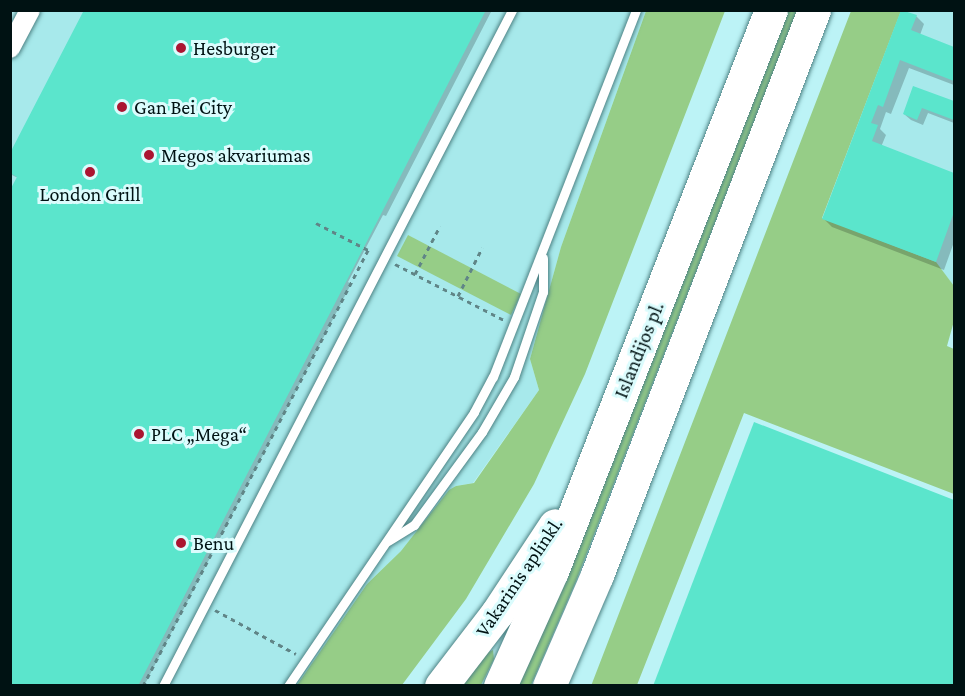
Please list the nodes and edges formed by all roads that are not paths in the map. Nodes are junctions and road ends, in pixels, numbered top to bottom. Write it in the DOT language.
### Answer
graph roads {
  1 [pos="30,10"];
  2 [pos="512,10"];
  3 [pos="636,10"];
  4 [pos="765,10"];
  5 [pos="771,10"];
  6 [pos="813,16"];
  7 [pos="758,43"];
  8 [pos="10,48"];
  9 [pos="543,252"];
  10 [pos="593,465"];
  11 [pos="384,543"];
  12 [pos="597,575"];
  13 [pos="163,686"];
  14 [pos="288,686"];
  15 [pos="441,686"];
  16 [pos="500,686"];
  17 [pos="549,686"];
  18 [pos="563,686"];
  1 -- 8 [label="street"];
  2 -- 13 [label="lane"];
  3 -- 9 [label="lane"];
  4 -- 7 [label="highway"];
  5 -- 7 [label="highway, Islandijos pl."];
  6 -- 12 [label="highway, Islandijos pl."];
  7 -- 10 [label="highway, Islandijos pl."];
  9 -- 11 [label="lane"];
  9 -- 11 [label="lane"];
  10 -- 15 [label="highway, Vakarinis aplinkl."];
  10 -- 16 [label="highway, Islandijos pl."];
  11 -- 14 [label="lane"];
  12 -- 17 [label="highway, Islandijos pl."];
  12 -- 18 [label="highway"];
}
